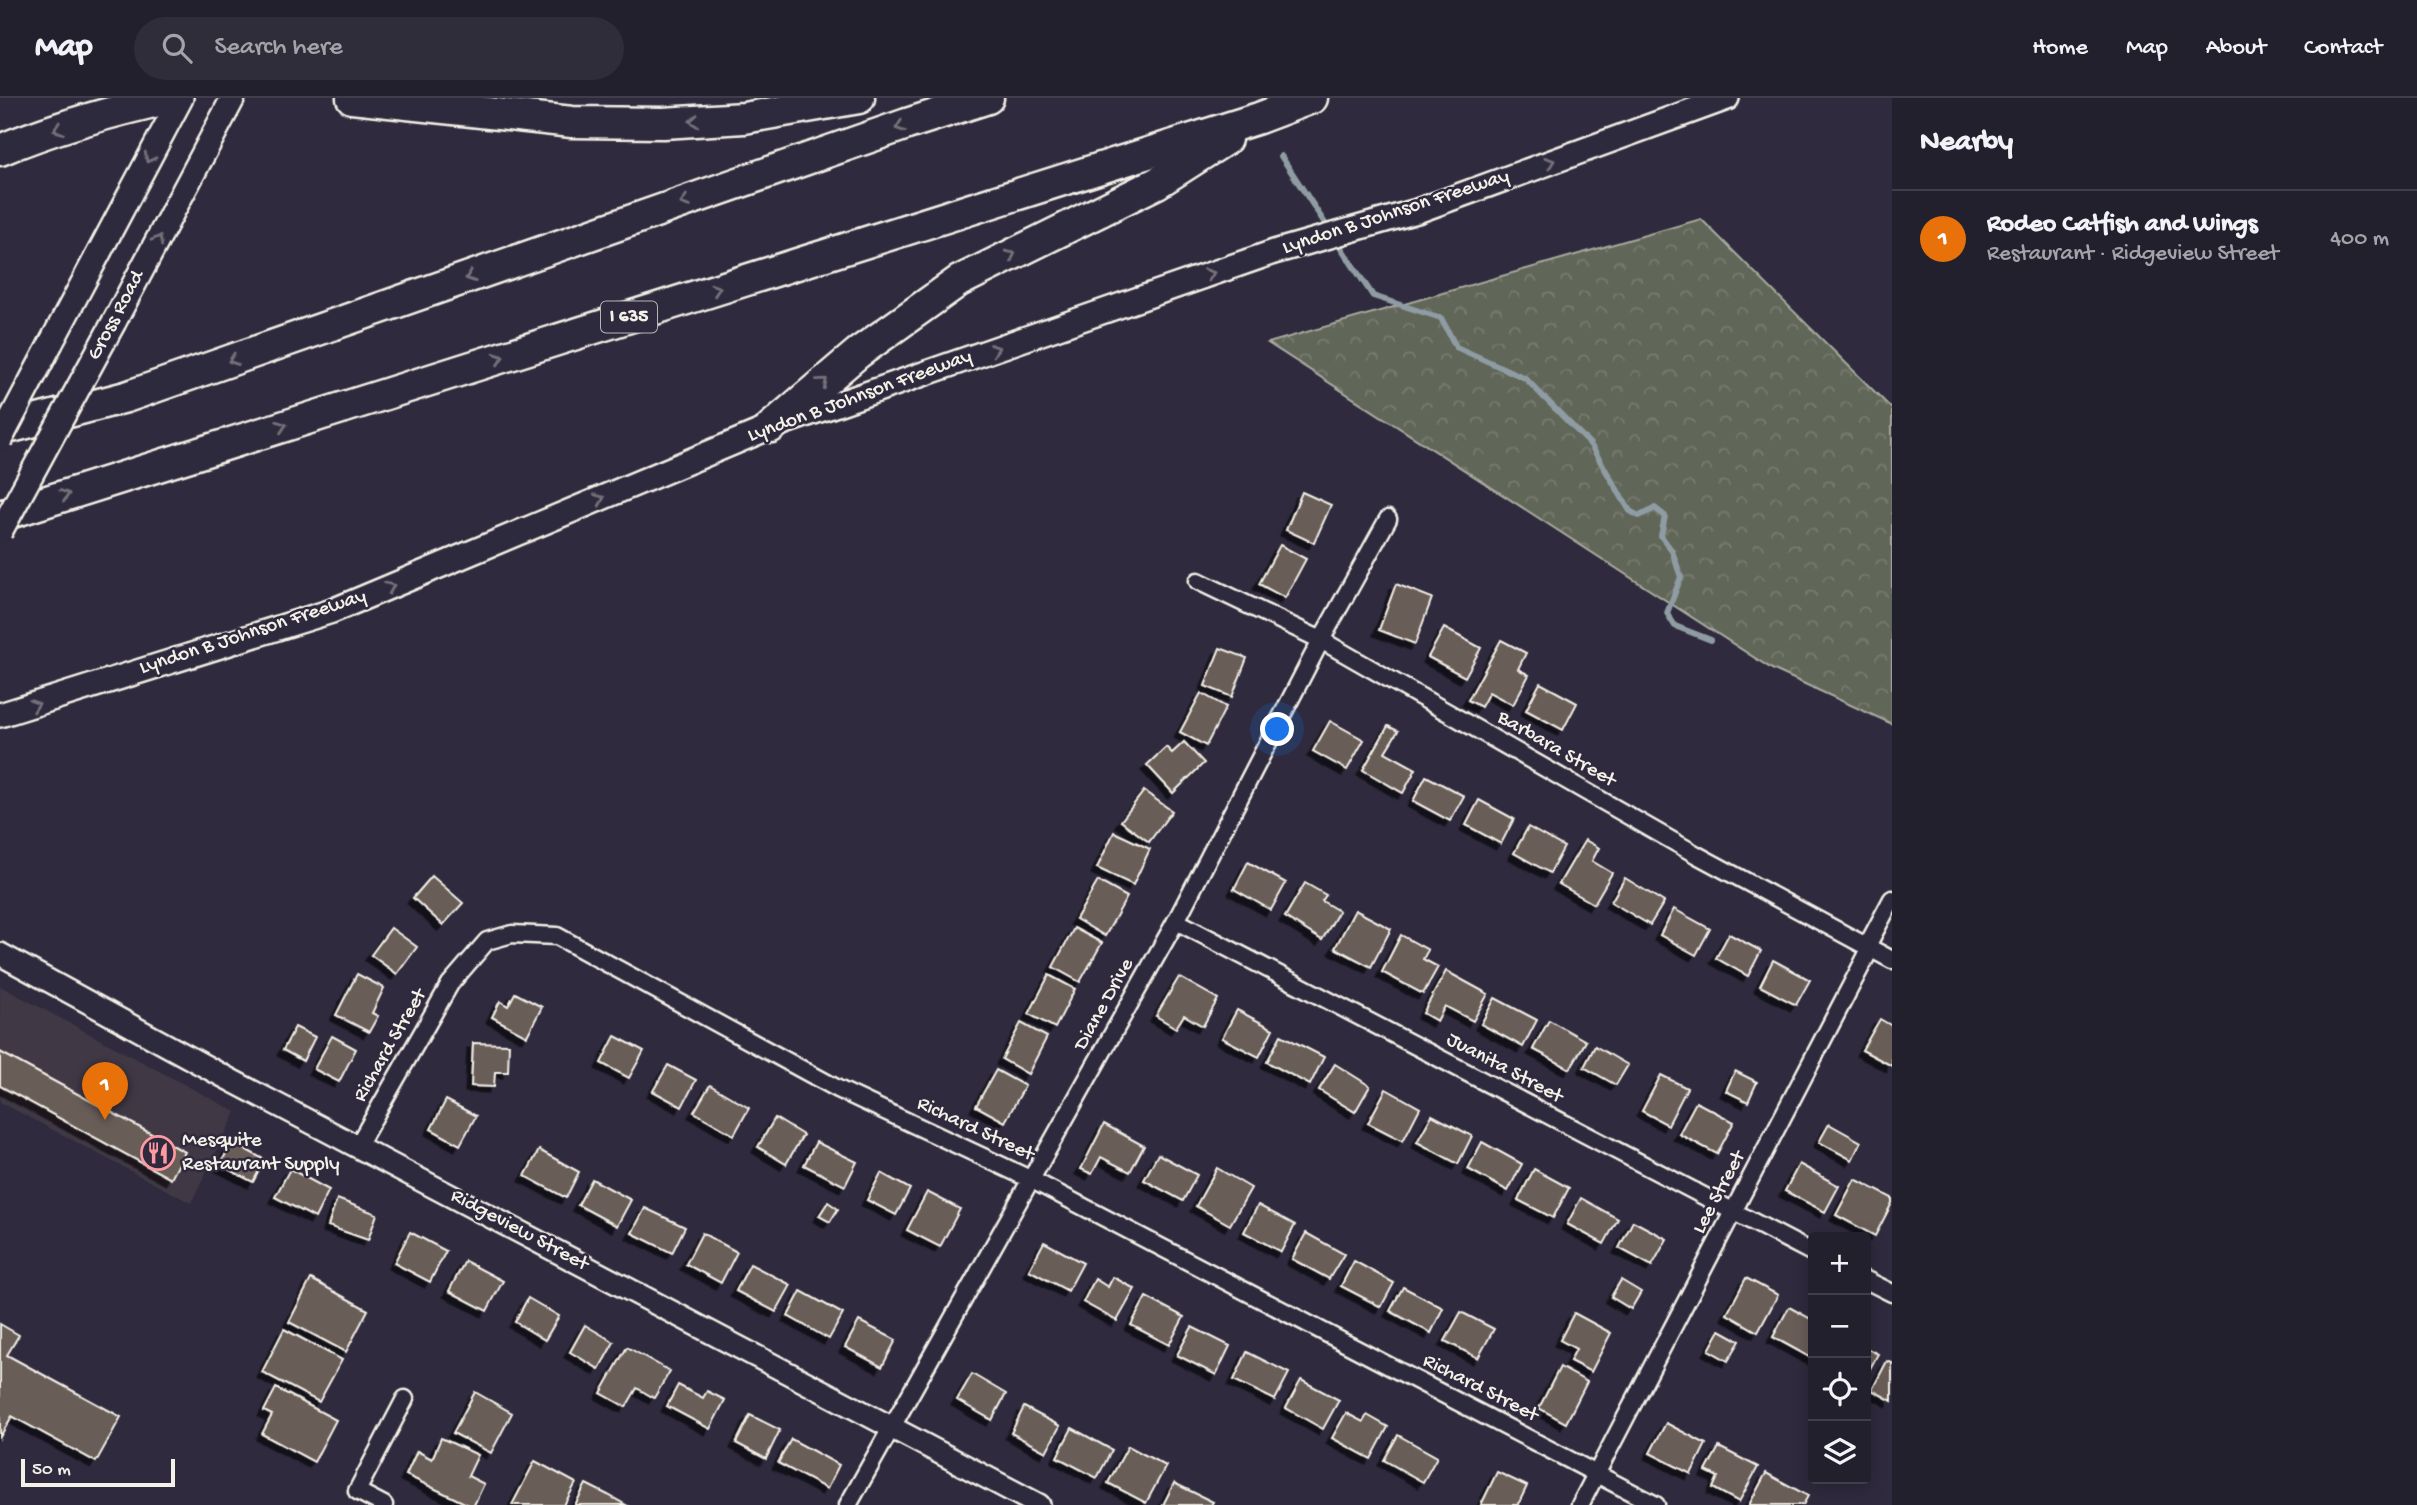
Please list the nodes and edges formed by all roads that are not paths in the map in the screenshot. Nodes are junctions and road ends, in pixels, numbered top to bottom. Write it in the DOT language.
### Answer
graph roads {
  1 [pos="171,98"];
  2 [pos="181,98"];
  3 [pos="233,98"];
  4 [pos="352,98"];
  5 [pos="859,98"];
  6 [pos="988,98"];
  7 [pos="1312,98"];
  8 [pos="1727,98"];
  9 [pos="1259,118"];
  10 [pos="0,150"];
  11 [pos="771,427"];
  12 [pos="0,430"];
  13 [pos="0,440"];
  14 [pos="0,516"];
  15 [pos="1388,519"];
  16 [pos="0,532"];
  17 [pos="1198,581"];
  18 [pos="1321,640"];
  19 [pos="0,715"];
  20 [pos="1892,899"];
  21 [pos="1176,921"];
  22 [pos="1867,946"];
  23 [pos="0,954"];
  24 [pos="1892,960"];
  25 [pos="357,1147"];
  26 [pos="1032,1180"];
  27 [pos="1734,1213"];
  28 [pos="1808,1250"];
  29 [pos="1871,1282"];
  30 [pos="1892,1293"];
  31 [pos="405,1399"];
  32 [pos="891,1427"];
  33 [pos="1597,1473"];
  34 [pos="384,1505"];
  35 [pos="848,1505"];
  36 [pos="1039,1505"];
  37 [pos="1580,1505"];
  38 [pos="1656,1505"];
  1 -- 10 [label="highway, one-way"];
  2 -- 13 [label="main road, one-way, bridge"];
  16 -- 3 [label="main road, Gross Road, one-way, bridge"];
  5 -- 4 [label="highway, one-way"];
  6 -- 12 [label="highway, one-way"];
  7 -- 9 [label="highway, I 635"];
  11 -- 8 [label="main road, Lyndon B Johnson Freeway, one-way"];
  11 -- 9 [label="highway, one-way"];
  14 -- 9 [label="highway, I 635, one-way"];
  19 -- 11 [label="main road, Lyndon B Johnson Freeway, one-way"];
  15 -- 18 [label="street, Diane Drive"];
  17 -- 18 [label="street, Barbara Street"];
  18 -- 21 [label="street, Diane Drive"];
  18 -- 22 [label="street, Barbara Street"];
  20 -- 22 [label="street, Lee Street"];
  21 -- 26 [label="street, Diane Drive"];
  21 -- 27 [label="street, Juanita Street"];
  22 -- 24 [label="street, Barbara Street"];
  22 -- 27 [label="street, Lee Street"];
  23 -- 25 [label="street, Ridgeview Street"];
  25 -- 26 [label="street, Richard Street"];
  25 -- 32 [label="street, Ridgeview Street"];
  26 -- 32 [label="street, Diane Drive"];
  26 -- 33 [label="street, Richard Street"];
  27 -- 28 [label="street, Juanita Street"];
  27 -- 33 [label="street, Lee Street"];
  29 -- 30 [label="street"];
  31 -- 34 [label="street"];
  32 -- 35 [label="street, Diane Drive"];
  32 -- 36 [label="street, Ridgeview Street"];
  33 -- 37 [label="street, Lee Street"];
  33 -- 38 [label="street, Richard Street"];
}
